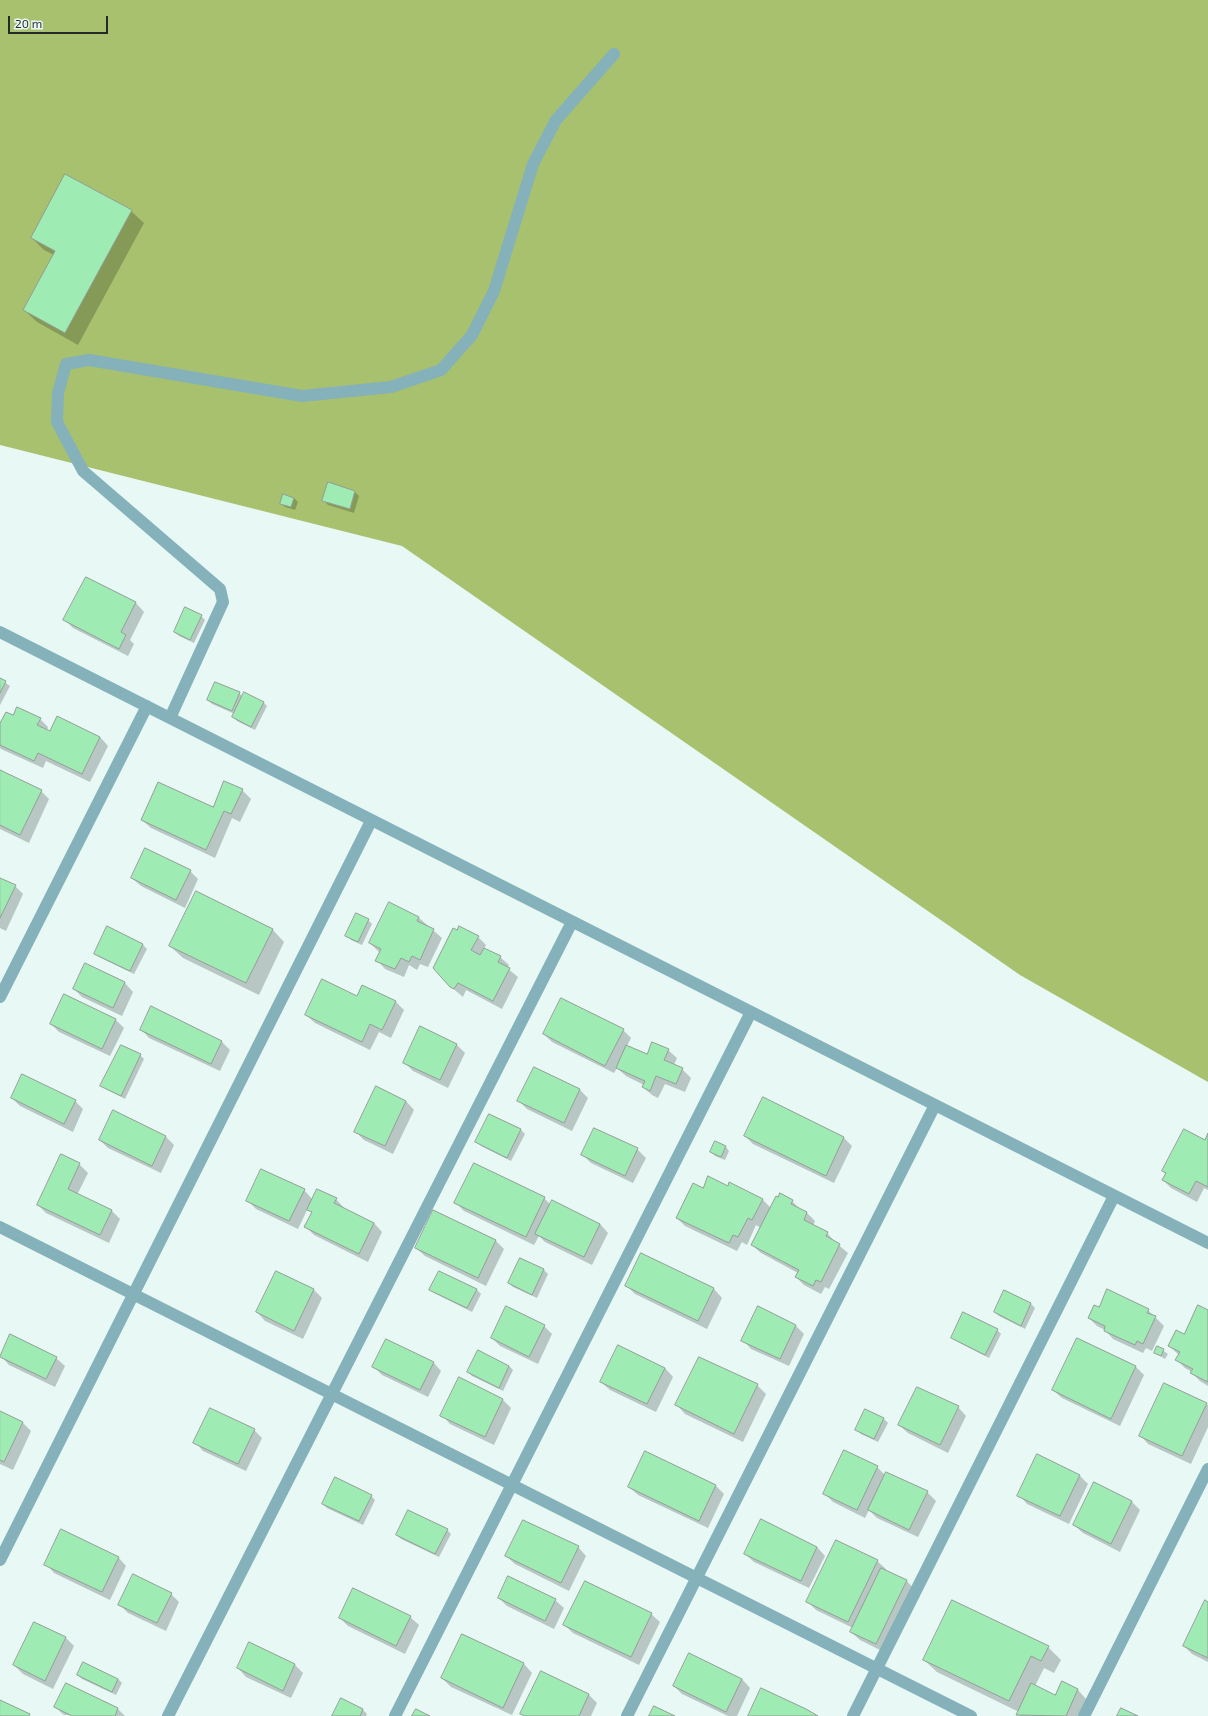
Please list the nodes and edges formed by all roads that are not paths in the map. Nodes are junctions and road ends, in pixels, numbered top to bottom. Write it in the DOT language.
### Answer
graph roads {
  1 [pos="614,54"];
  2 [pos="0,632"];
  3 [pos="147,706"];
  4 [pos="170,718"];
  5 [pos="371,820"];
  6 [pos="572,922"];
  7 [pos="0,997"];
  8 [pos="751,1012"];
  9 [pos="935,1105"];
  10 [pos="1114,1196"];
  11 [pos="0,1227"];
  12 [pos="1208,1243"];
  13 [pos="134,1294"];
  14 [pos="332,1394"];
  15 [pos="1208,1469"];
  16 [pos="512,1485"];
  17 [pos="0,1560"];
  18 [pos="696,1578"];
  19 [pos="876,1669"];
  20 [pos="168,1716"];
  21 [pos="395,1716"];
  22 [pos="627,1716"];
  23 [pos="853,1716"];
  24 [pos="971,1716"];
  25 [pos="1084,1716"];
  1 -- 4 [label="street"];
  2 -- 3 [label="street"];
  3 -- 4 [label="street"];
  3 -- 7 [label="street"];
  4 -- 5 [label="street"];
  5 -- 6 [label="street"];
  5 -- 13 [label="street"];
  6 -- 8 [label="street"];
  6 -- 14 [label="street"];
  8 -- 9 [label="street"];
  8 -- 16 [label="street"];
  9 -- 10 [label="street"];
  9 -- 18 [label="street"];
  10 -- 12 [label="street"];
  10 -- 19 [label="street"];
  11 -- 13 [label="street"];
  13 -- 14 [label="street"];
  13 -- 17 [label="street"];
  14 -- 16 [label="street"];
  14 -- 20 [label="street"];
  15 -- 25 [label="street"];
  16 -- 18 [label="street"];
  16 -- 21 [label="street"];
  18 -- 19 [label="street"];
  18 -- 22 [label="street"];
  19 -- 23 [label="street"];
  19 -- 24 [label="street"];
}
